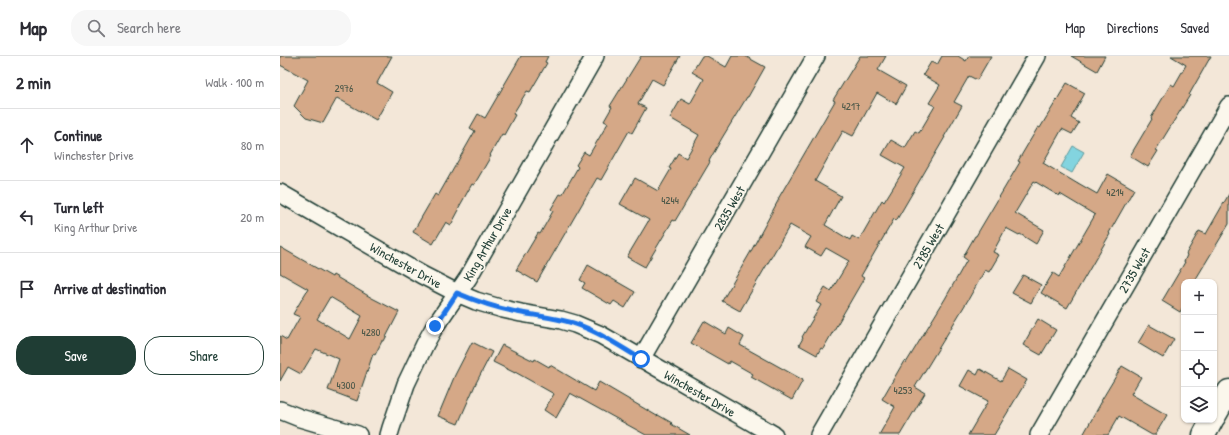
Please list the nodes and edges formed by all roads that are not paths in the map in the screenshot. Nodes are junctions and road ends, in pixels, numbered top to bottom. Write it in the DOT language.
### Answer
graph roads {
  1 [pos="595,56"];
  2 [pos="816,56"];
  3 [pos="1037,56"];
  4 [pos="1229,106"];
  5 [pos="280,194"];
  6 [pos="457,293"];
  7 [pos="641,359"];
  8 [pos="1229,391"];
  9 [pos="280,410"];
  10 [pos="1217,412"];
  11 [pos="1210,423"];
  12 [pos="358,435"];
  13 [pos="389,435"];
  14 [pos="774,435"];
  15 [pos="818,435"];
  16 [pos="1039,435"];
  17 [pos="1204,435"];
  1 -- 6 [label="street, King Arthur Drive"];
  2 -- 7 [label="street, 2835 West"];
  3 -- 15 [label="street, 2785 West"];
  4 -- 16 [label="street, 2735 West"];
  5 -- 6 [label="street, Winchester Drive"];
  6 -- 7 [label="street, Winchester Drive"];
  6 -- 13 [label="street, King Arthur Drive"];
  7 -- 14 [label="street, Winchester Drive"];
  8 -- 10 [label="main road"];
  9 -- 12 [label="street"];
  11 -- 17 [label="main road"];
}
